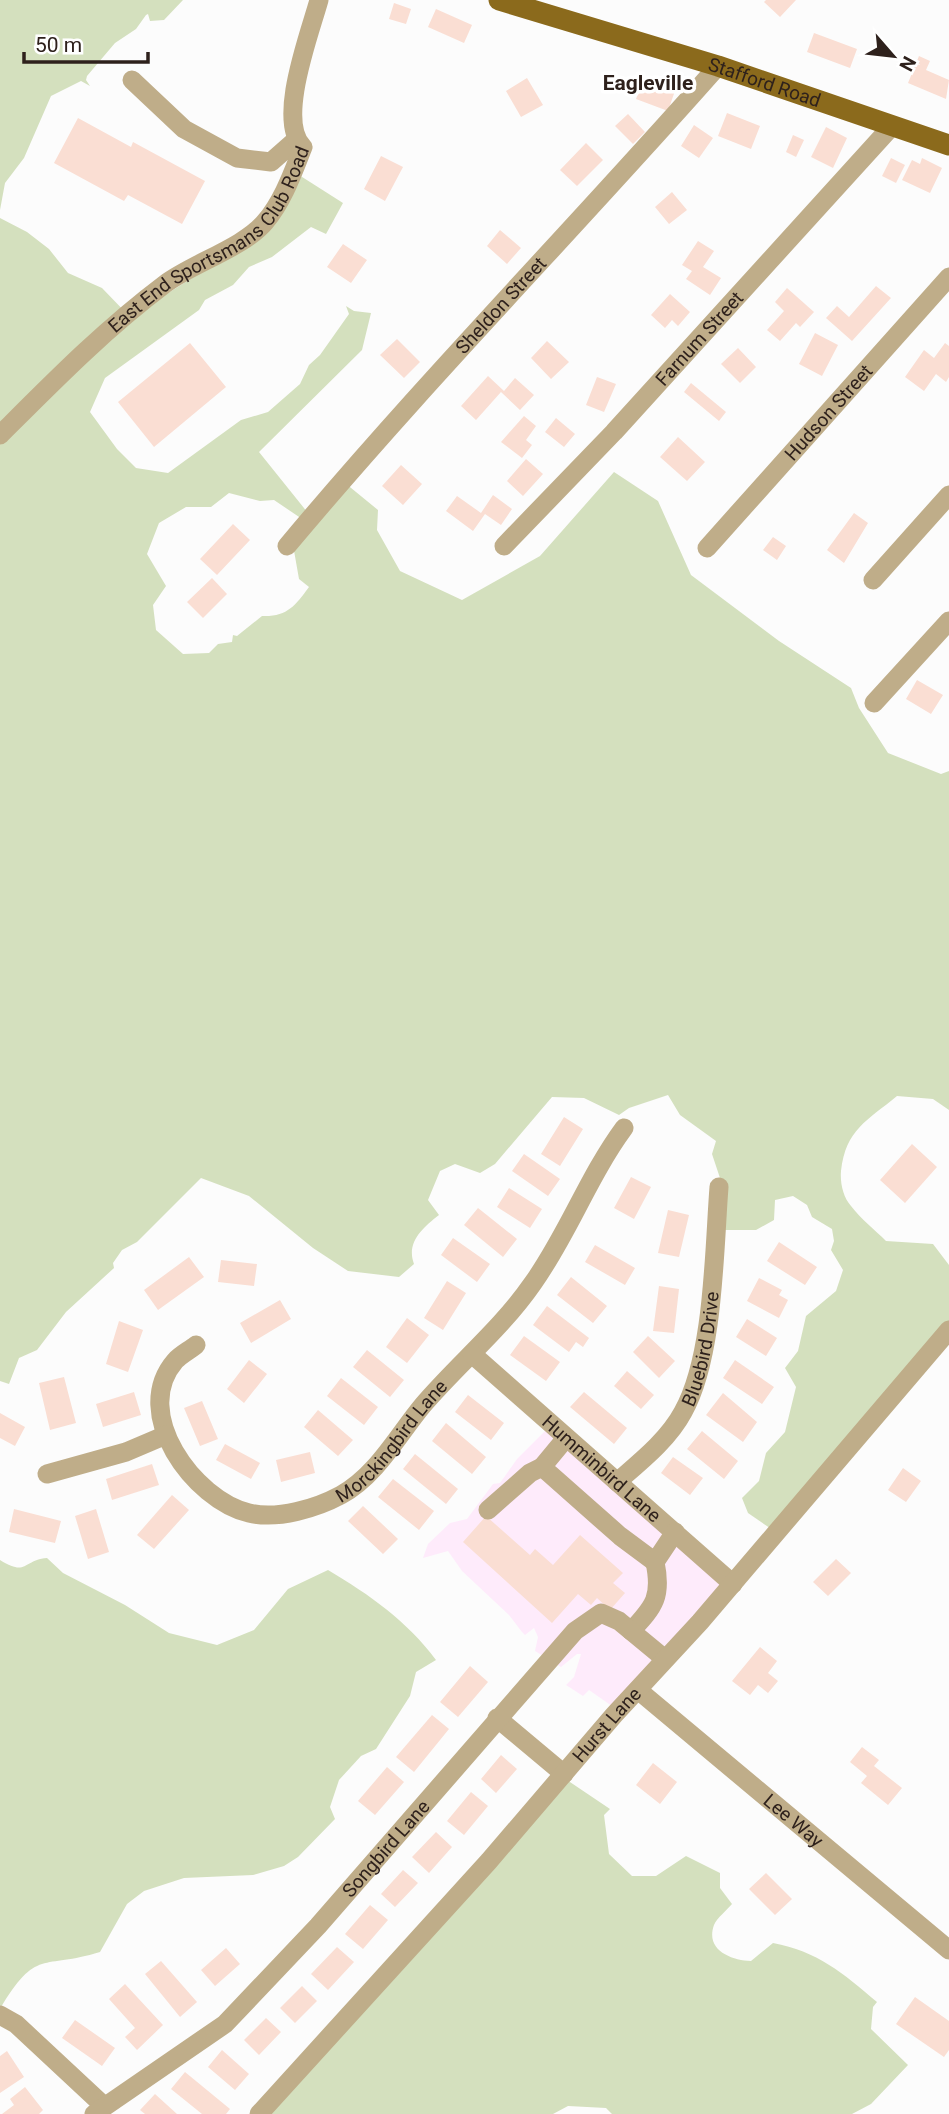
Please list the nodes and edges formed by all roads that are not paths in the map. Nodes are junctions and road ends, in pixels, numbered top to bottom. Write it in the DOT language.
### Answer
graph roads {
  1 [pos="319,0"];
  2 [pos="499,0"];
  3 [pos="718,66"];
  4 [pos="132,80"];
  5 [pos="892,126"];
  6 [pos="296,140"];
  7 [pos="949,145"];
  8 [pos="949,276"];
  9 [pos="0,435"];
  10 [pos="949,495"];
  11 [pos="287,546"];
  12 [pos="504,546"];
  13 [pos="707,548"];
  14 [pos="873,580"];
  15 [pos="949,621"];
  16 [pos="874,704"];
  17 [pos="624,1128"];
  18 [pos="719,1187"];
  19 [pos="949,1330"];
  20 [pos="196,1345"];
  21 [pos="472,1354"];
  22 [pos="166,1435"];
  23 [pos="566,1438"];
  24 [pos="542,1467"];
  25 [pos="47,1474"];
  26 [pos="617,1482"];
  27 [pos="488,1510"];
  28 [pos="675,1532"];
  29 [pos="655,1562"];
  30 [pos="733,1584"];
  31 [pos="631,1631"];
  32 [pos="665,1659"];
  33 [pos="638,1690"];
  34 [pos="497,1718"];
  35 [pos="564,1774"];
  36 [pos="949,1950"];
  37 [pos="0,2015"];
  38 [pos="99,2110"];
  39 [pos="259,2114"];
  1 -- 6 [label="street, East End Sportsmans Club Road"];
  2 -- 3 [label="main road, Stafford Road"];
  3 -- 5 [label="main road, Stafford Road"];
  3 -- 11 [label="street, Sheldon Street"];
  4 -- 6 [label="street"];
  5 -- 7 [label="main road, Stafford Road"];
  5 -- 12 [label="street, Farnum Street"];
  6 -- 9 [label="street, East End Sportsmans Club Road"];
  8 -- 13 [label="street, Hudson Street"];
  10 -- 14 [label="street"];
  15 -- 16 [label="street"];
  17 -- 21 [label="street, Morckingbird Lane"];
  18 -- 26 [label="street, Bluebird Drive"];
  19 -- 30 [label="street, Hurst Lane"];
  20 -- 22 [label="street, Morckingbird Lane"];
  21 -- 22 [label="street, Morckingbird Lane"];
  21 -- 23 [label="street, Humminbird Lane"];
  22 -- 25 [label="street"];
  23 -- 24 [label="street"];
  23 -- 26 [label="street, Humminbird Lane"];
  24 -- 27 [label="street"];
  24 -- 29 [label="street"];
  26 -- 28 [label="street, Humminbird Lane"];
  28 -- 29 [label="street"];
  28 -- 30 [label="street, Humminbird Lane"];
  29 -- 31 [label="street"];
  30 -- 32 [label="street, Hurst Lane"];
  31 -- 32 [label="street, Songbird Lane"];
  31 -- 34 [label="street, Songbird Lane"];
  32 -- 33 [label="street, Hurst Lane"];
  33 -- 35 [label="street, Hurst Lane"];
  33 -- 36 [label="street, Lee Way"];
  34 -- 35 [label="street"];
  34 -- 38 [label="street, Songbird Lane"];
  35 -- 39 [label="street, Hurst Lane"];
  37 -- 38 [label="street"];
}
